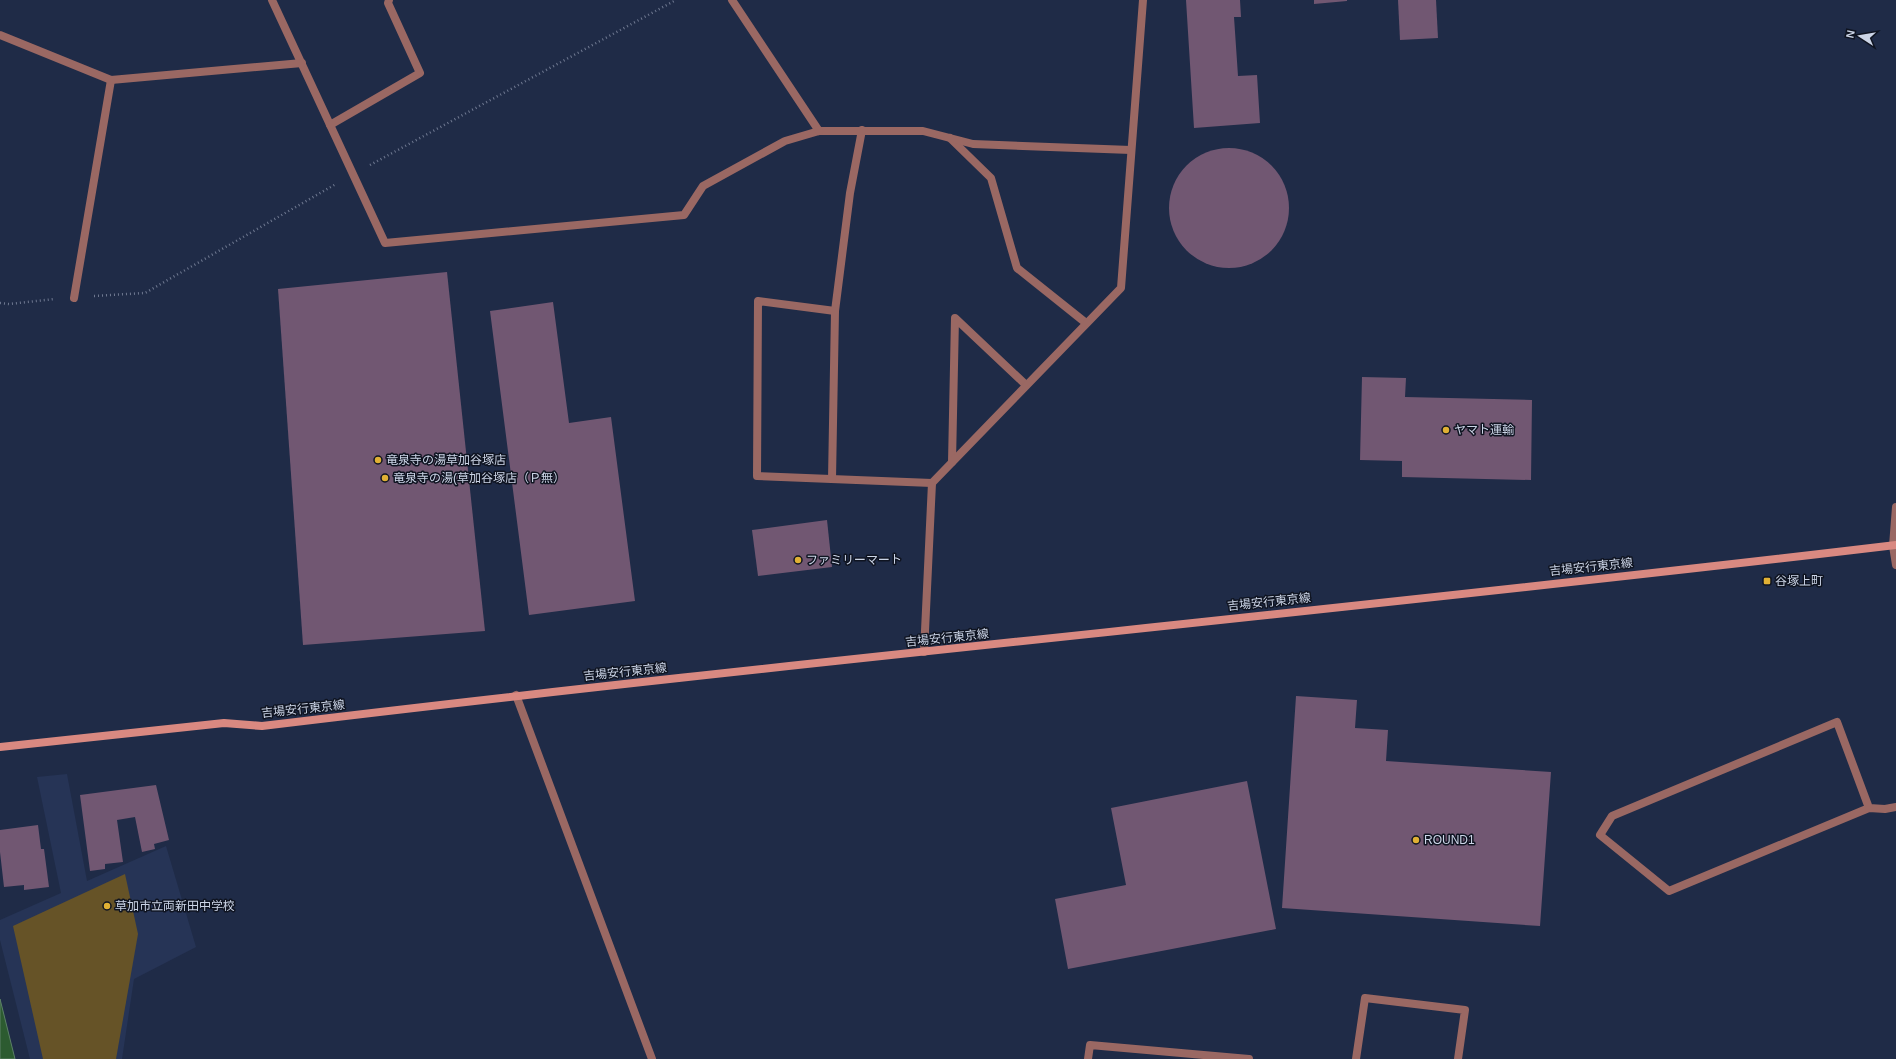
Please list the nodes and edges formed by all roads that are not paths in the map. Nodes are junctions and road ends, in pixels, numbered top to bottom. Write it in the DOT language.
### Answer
graph roads {
  1 [pos="272,0"];
  2 [pos="389,0"];
  3 [pos="732,0"];
  4 [pos="1143,0"];
  5 [pos="0,35"];
  6 [pos="302,63"];
  7 [pos="111,80"];
  8 [pos="330,125"];
  9 [pos="862,130"];
  10 [pos="819,131"];
  11 [pos="950,138"];
  12 [pos="1131,150"];
  13 [pos="74,298"];
  14 [pos="835,311"];
  15 [pos="1086,323"];
  16 [pos="1026,385"];
  17 [pos="952,462"];
  18 [pos="832,479"];
  19 [pos="932,483"];
  20 [pos="1896,507"];
  21 [pos="1894,545"];
  22 [pos="1896,565"];
  23 [pos="924,652"];
  24 [pos="516,695"];
  25 [pos="0,747"];
  26 [pos="1869,808"];
  27 [pos="1896,808"];
  28 [pos="652,1059"];
  29 [pos="1088,1059"];
  30 [pos="1250,1059"];
  31 [pos="1356,1059"];
  32 [pos="1458,1059"];
  1 -- 6 [label="street"];
  2 -- 8 [label="street"];
  3 -- 10 [label="street"];
  4 -- 12 [label="street"];
  5 -- 7 [label="street"];
  6 -- 7 [label="street"];
  6 -- 8 [label="street"];
  7 -- 13 [label="street"];
  8 -- 10 [label="street"];
  9 -- 10 [label="street"];
  9 -- 11 [label="street"];
  9 -- 14 [label="street"];
  11 -- 12 [label="street"];
  11 -- 15 [label="street"];
  12 -- 15 [label="street"];
  14 -- 18 [label="street"];
  14 -- 18 [label="street"];
  15 -- 16 [label="street"];
  16 -- 17 [label="street"];
  16 -- 17 [label="street"];
  17 -- 19 [label="street"];
  18 -- 19 [label="street"];
  19 -- 23 [label="street"];
  20 -- 21 [label="street"];
  21 -- 22 [label="street"];
  21 -- 23 [label="main road, 吉場安行東京線"];
  23 -- 24 [label="main road, 吉場安行東京線"];
  24 -- 25 [label="main road, 吉場安行東京線"];
  24 -- 28 [label="street"];
  26 -- 26 [label="street"];
  26 -- 27 [label="street"];
  29 -- 30 [label="street"];
  31 -- 32 [label="street"];
}
